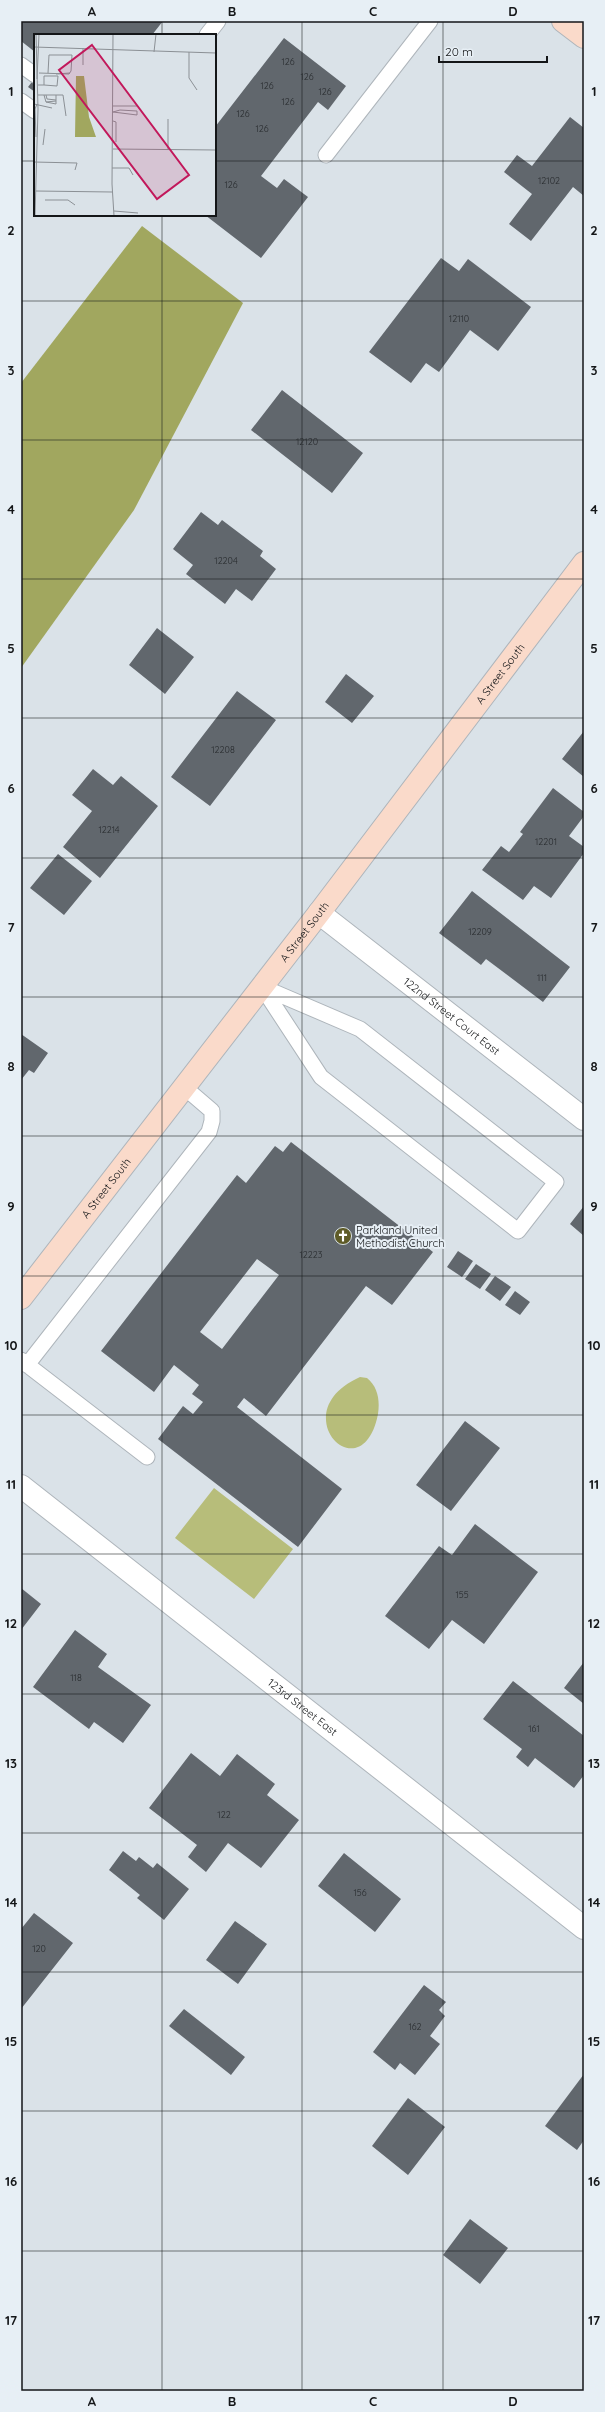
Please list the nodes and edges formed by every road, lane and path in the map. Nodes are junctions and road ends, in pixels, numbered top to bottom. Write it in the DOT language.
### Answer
graph roads {
  1 [pos="218,21"];
  2 [pos="430,21"];
  3 [pos="563,21"];
  4 [pos="208,34"];
  5 [pos="584,37"];
  6 [pos="21,65"];
  7 [pos="34,75"];
  8 [pos="21,101"];
  9 [pos="34,110"];
  10 [pos="326,155"];
  11 [pos="584,563"];
  12 [pos="319,913"];
  13 [pos="262,987"];
  14 [pos="184,1087"];
  15 [pos="584,1119"];
  16 [pos="21,1298"];
  17 [pos="24,1362"];
  18 [pos="147,1458"];
  19 [pos="21,1486"];
  20 [pos="581,1919"];
  1 -- 4 [label="lane"];
  2 -- 10 [label="lane"];
  3 -- 5 [label="street"];
  6 -- 7 [label="lane"];
  8 -- 9 [label="lane"];
  11 -- 12 [label="street, A Street South"];
  12 -- 13 [label="street, A Street South"];
  12 -- 15 [label="street, 122nd Street Court East"];
  13 -- 13 [label="lane"];
  13 -- 14 [label="street, A Street South"];
  14 -- 16 [label="street, A Street South"];
  14 -- 17 [label="lane"];
  17 -- 18 [label="lane"];
  19 -- 20 [label="street, 123rd Street East"];
}
